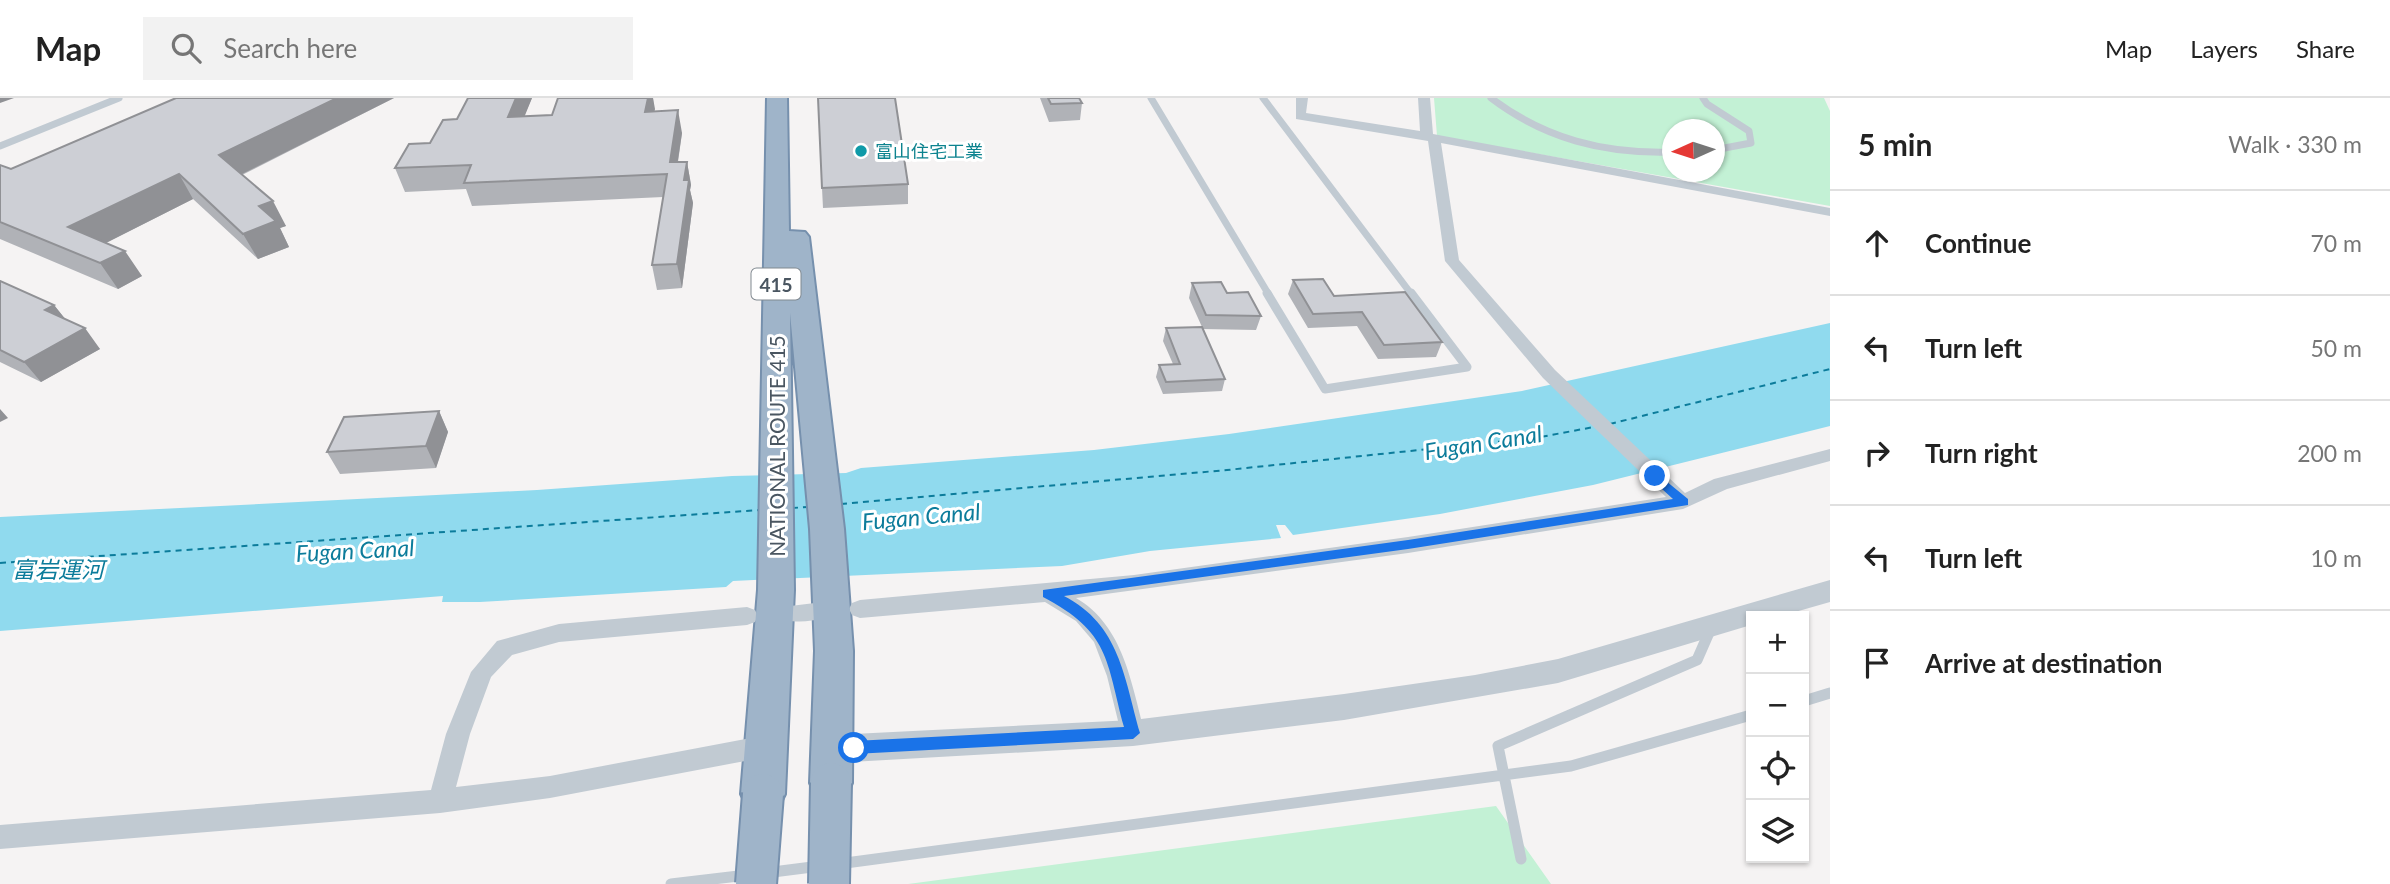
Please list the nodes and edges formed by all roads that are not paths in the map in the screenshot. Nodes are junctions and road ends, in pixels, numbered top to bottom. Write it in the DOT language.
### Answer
graph roads {
  1 [pos="119,98"];
  2 [pos="777,98"];
  3 [pos="792,98"];
  4 [pos="1151,98"];
  5 [pos="1263,98"];
  6 [pos="1302,98"];
  7 [pos="1424,98"];
  8 [pos="1491,98"];
  9 [pos="1703,98"];
  10 [pos="1430,137"];
  11 [pos="0,146"];
  12 [pos="1725,148"];
  13 [pos="1662,152"];
  14 [pos="1830,212"];
  15 [pos="1830,455"];
  16 [pos="1684,502"];
  17 [pos="1830,591"];
  18 [pos="1048,593"];
  19 [pos="783,601"];
  20 [pos="835,602"];
  21 [pos="747,616"];
  22 [pos="1711,627"];
  23 [pos="1830,693"];
  24 [pos="1809,699"];
  25 [pos="1746,716"];
  26 [pos="1133,733"];
  27 [pos="766,746"];
  28 [pos="832,766"];
  29 [pos="1502,775"];
  30 [pos="440,801"];
  31 [pos="0,837"];
  32 [pos="1521,859"];
  33 [pos="671,884"];
  34 [pos="756,884"];
  35 [pos="829,884"];
  1 -- 11 [label="lane"];
  2 -- 19 [label="highway, NATIONAL ROUTE 415 / 415"];
  3 -- 20 [label="highway, NATIONAL ROUTE 415 / 415"];
  4 -- 5 [label="lane"];
  6 -- 10 [label="street"];
  7 -- 10 [label="street"];
  8 -- 13 [label="lane"];
  9 -- 12 [label="lane"];
  10 -- 14 [label="street"];
  10 -- 16 [label="street"];
  15 -- 16 [label="street"];
  16 -- 18 [label="street"];
  17 -- 22 [label="street"];
  18 -- 20 [label="street"];
  18 -- 26 [label="street"];
  19 -- 20 [label="street"];
  19 -- 27 [label="highway, NATIONAL ROUTE 415 / 415"];
  20 -- 28 [label="highway, NATIONAL ROUTE 415 / 415"];
  21 -- 30 [label="street"];
  22 -- 26 [label="street"];
  22 -- 29 [label="lane"];
  23 -- 24 [label="lane"];
  25 -- 29 [label="lane"];
  26 -- 28 [label="street"];
  27 -- 30 [label="street"];
  27 -- 34 [label="highway, NATIONAL ROUTE 415 / 415, bridge"];
  28 -- 35 [label="highway, 415, bridge"];
  29 -- 32 [label="lane"];
  29 -- 33 [label="lane"];
  30 -- 31 [label="street"];
}
